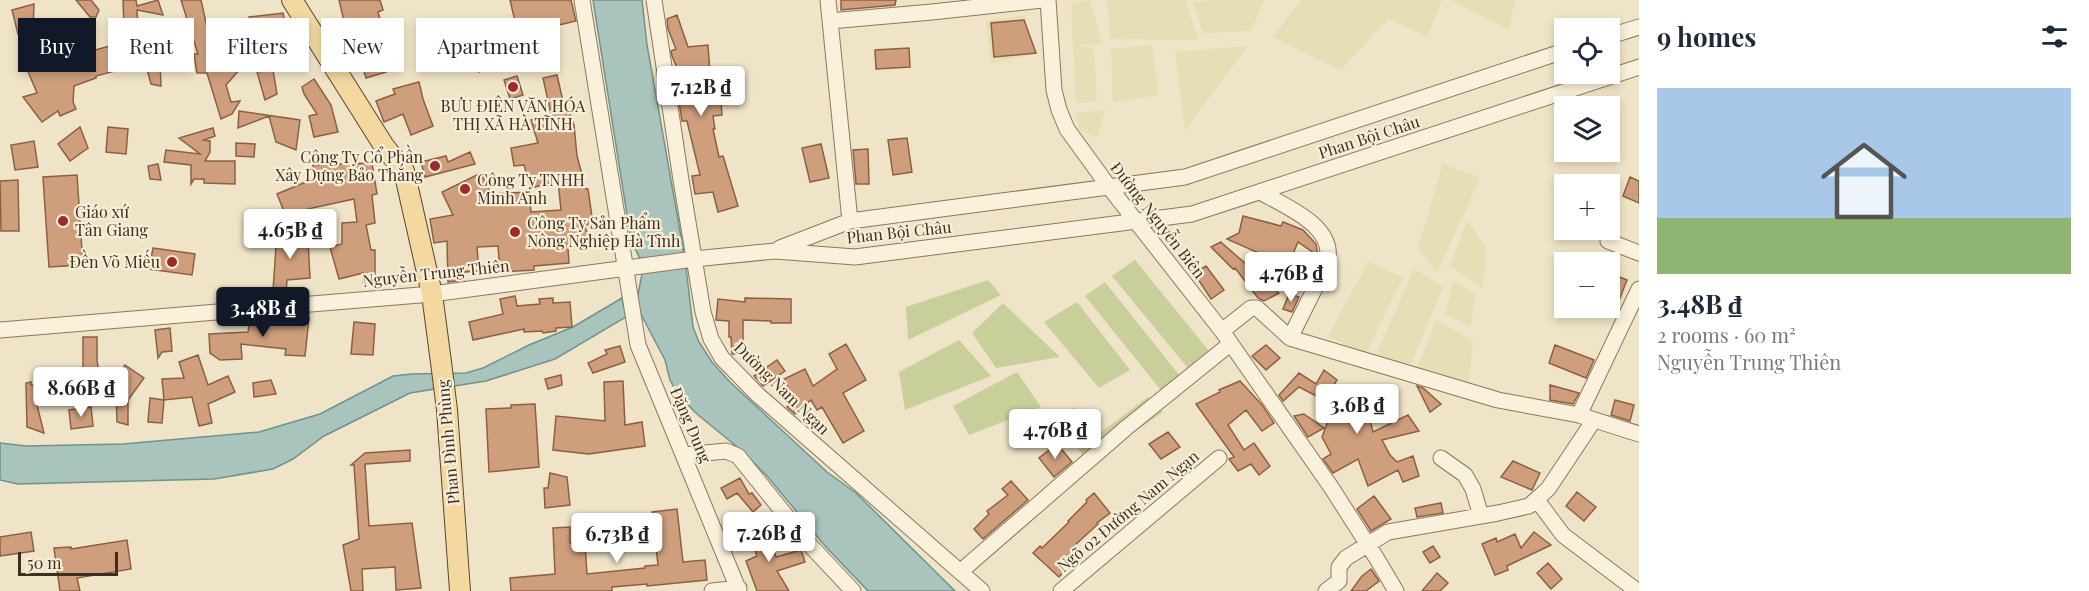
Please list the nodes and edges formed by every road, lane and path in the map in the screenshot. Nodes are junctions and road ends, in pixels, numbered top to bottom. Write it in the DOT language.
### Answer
graph roads {
  1 [pos="292,0"];
  2 [pos="582,0"];
  3 [pos="654,0"];
  4 [pos="828,0"];
  5 [pos="1042,0"];
  6 [pos="1048,0"];
  7 [pos="932,6"];
  8 [pos="830,21"];
  9 [pos="1639,27"];
  10 [pos="1620,33"];
  11 [pos="1554,54"];
  12 [pos="1639,67"];
  13 [pos="1109,188"];
  14 [pos="1260,192"];
  15 [pos="850,221"];
  16 [pos="1136,221"];
  17 [pos="1608,241"];
  18 [pos="775,251"];
  19 [pos="1639,253"];
  20 [pos="694,259"];
  21 [pos="624,268"];
  22 [pos="1639,289"];
  23 [pos="432,294"];
  24 [pos="0,330"];
  25 [pos="1226,337"];
  26 [pos="1290,338"];
  27 [pos="1579,415"];
  28 [pos="1594,420"];
  29 [pos="1639,434"];
  30 [pos="684,455"];
  31 [pos="1219,458"];
  32 [pos="1441,458"];
  33 [pos="1537,500"];
  34 [pos="1480,516"];
  35 [pos="1368,544"];
  36 [pos="960,572"];
  37 [pos="1341,586"];
  38 [pos="739,589"];
  39 [pos="460,591"];
  40 [pos="712,591"];
  41 [pos="853,591"];
  42 [pos="982,591"];
  43 [pos="1060,591"];
  44 [pos="1326,591"];
  45 [pos="1396,591"];
  46 [pos="1636,591"];
  1 -- 23 [label="main road, Phan Đình Phùng"];
  2 -- 21 [label="street, Đặng Dung"];
  3 -- 20 [label="street, Đường Nam Ngạn"];
  4 -- 8 [label="street"];
  5 -- 7 [label="street"];
  6 -- 13 [label="street, Đường Nguyễn Biên"];
  7 -- 8 [label="street"];
  8 -- 15 [label="street"];
  9 -- 10 [label="street"];
  11 -- 13 [label="street, Phan Bội Châu"];
  12 -- 14 [label="street, Phan Bội Châu"];
  13 -- 15 [label="street, Phan Bội Châu"];
  13 -- 16 [label="street, Đường Nguyễn Biên"];
  14 -- 16 [label="street, Phan Bội Châu"];
  14 -- 26 [label="street"];
  15 -- 18 [label="street, Phan Bội Châu"];
  16 -- 18 [label="street, Phan Bội Châu"];
  16 -- 25 [label="street, Đường Nguyễn Biên"];
  17 -- 19 [label="street"];
  18 -- 20 [label="street, Nguyễn Trung Thiên"];
  20 -- 21 [label="street, Nguyễn Trung Thiên"];
  20 -- 36 [label="street, Đường Nam Ngạn"];
  21 -- 23 [label="street, Nguyễn Trung Thiên"];
  21 -- 30 [label="street, Đặng Dung"];
  22 -- 27 [label="street"];
  23 -- 24 [label="street, Nguyễn Trung Thiên"];
  23 -- 39 [label="main road, Phan Đình Phùng"];
  25 -- 26 [label="street"];
  25 -- 35 [label="street, Đường Nguyễn Biên"];
  25 -- 36 [label="street"];
  26 -- 27 [label="street"];
  27 -- 28 [label="street"];
  28 -- 29 [label="street"];
  28 -- 33 [label="street"];
  30 -- 38 [label="street, Đặng Dung"];
  30 -- 41 [label="street"];
  31 -- 43 [label="street, Ngõ 02 Đường Nam Ngạn"];
  32 -- 34 [label="street"];
  33 -- 34 [label="street"];
  33 -- 46 [label="street"];
  34 -- 35 [label="street"];
  35 -- 37 [label="street"];
  35 -- 45 [label="street, Đường Nguyễn Biên"];
  36 -- 42 [label="street, Đường Nam Ngạn"];
  37 -- 44 [label="street"];
  38 -- 40 [label="street"];
}
